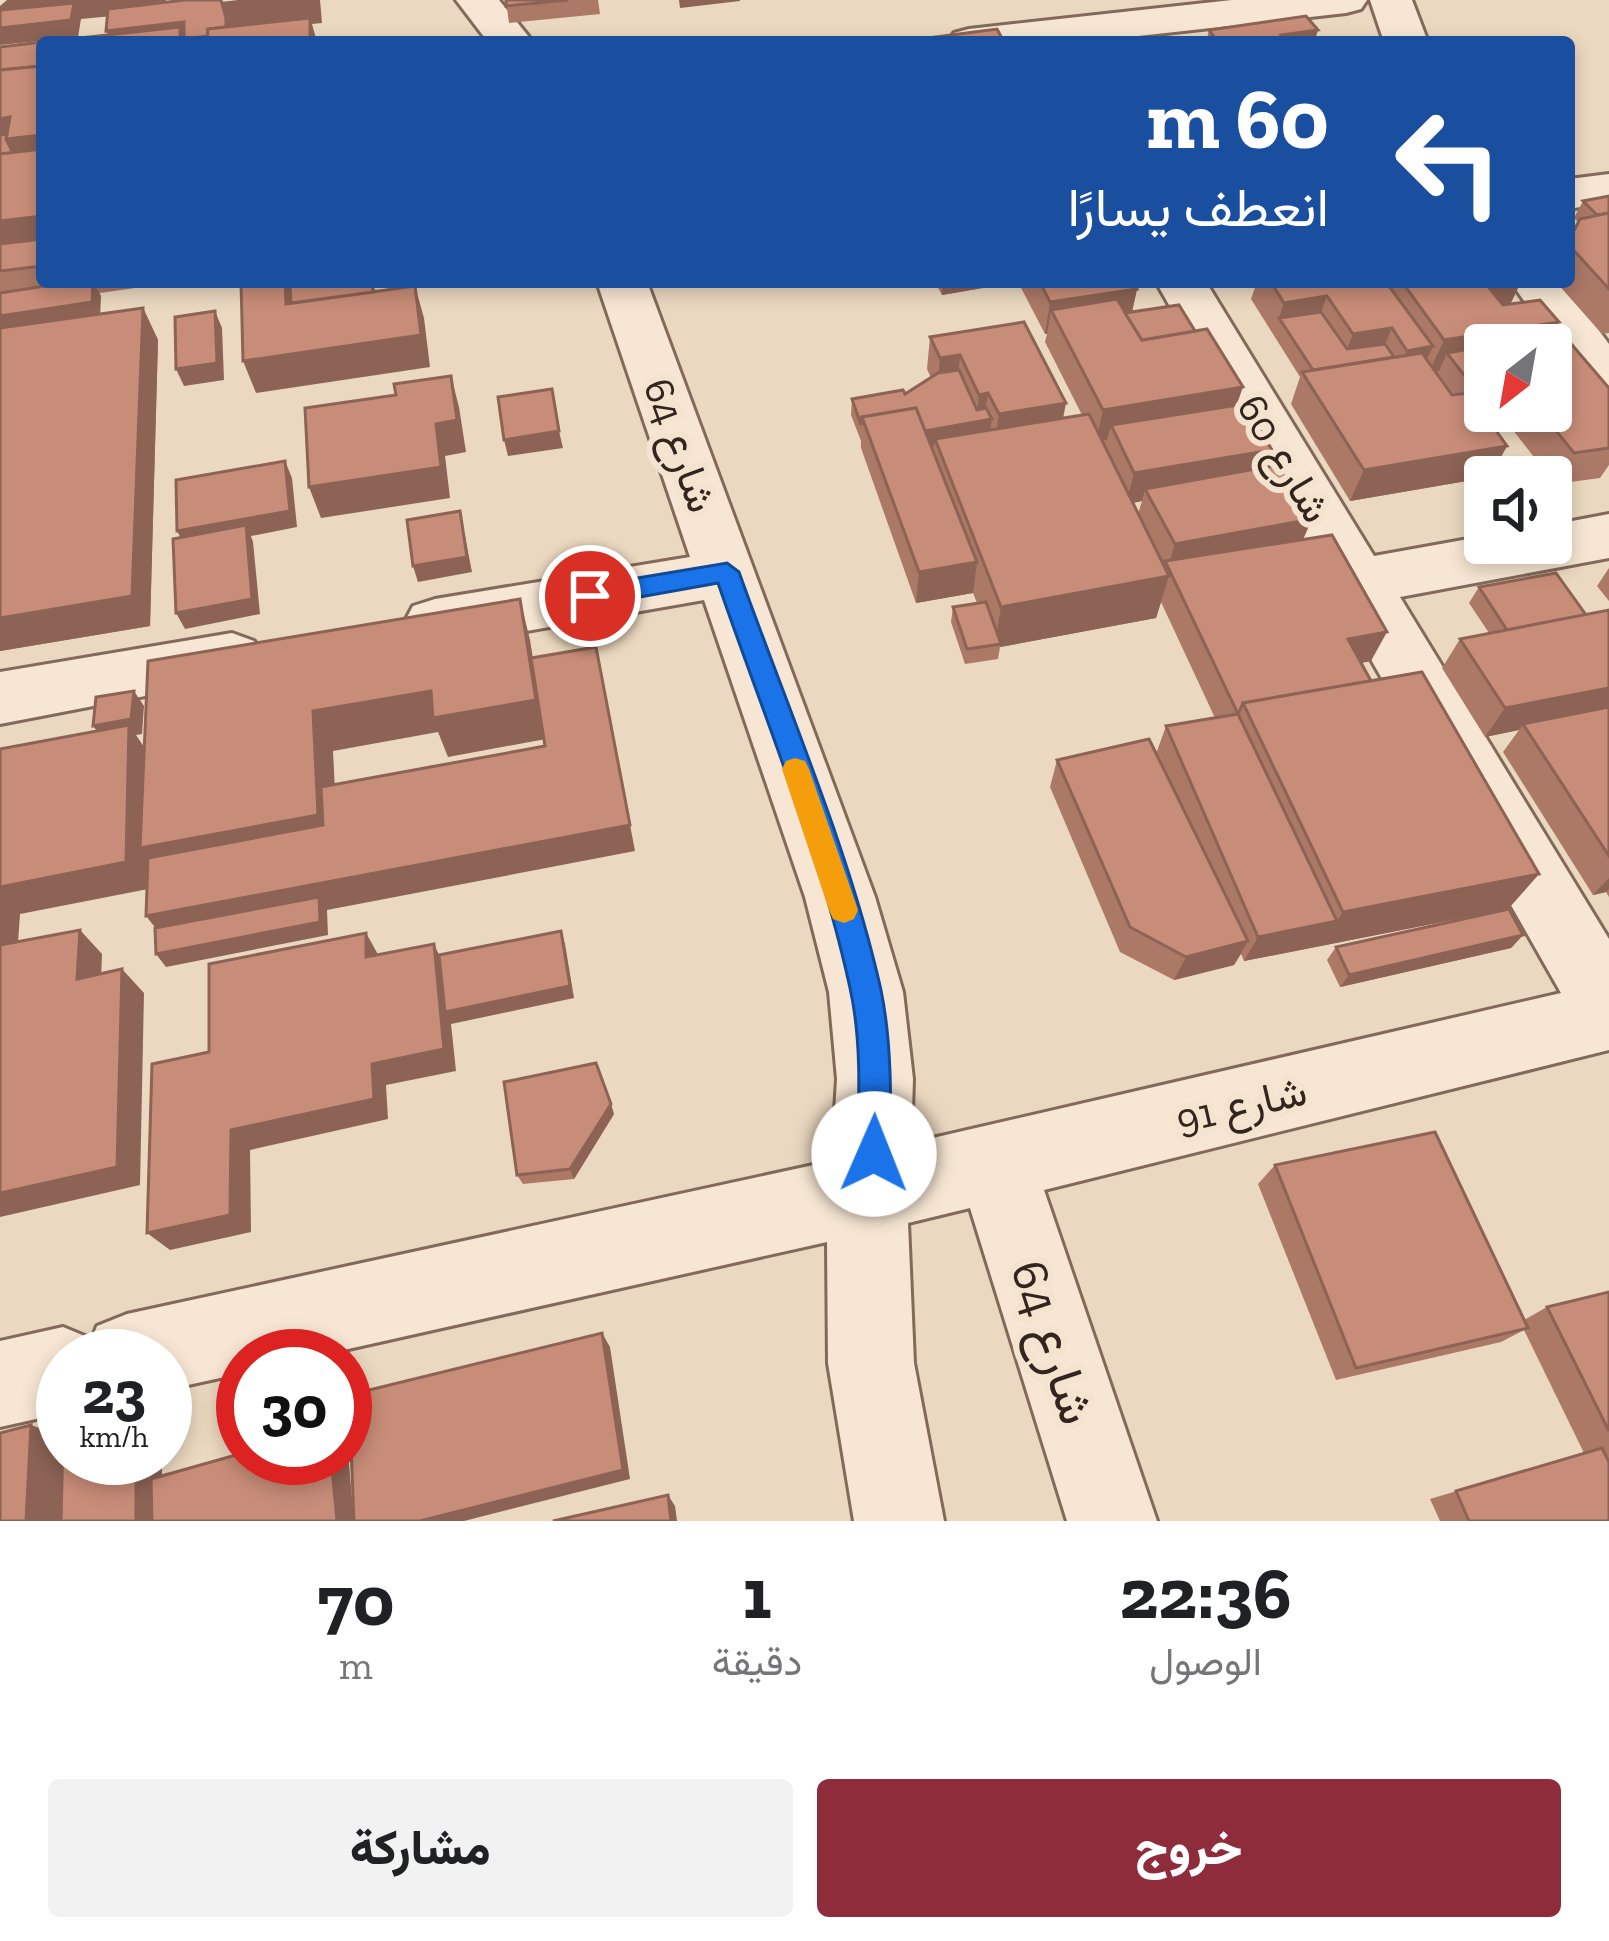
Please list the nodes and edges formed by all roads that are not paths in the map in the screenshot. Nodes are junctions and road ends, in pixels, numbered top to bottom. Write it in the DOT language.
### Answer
graph roads {
  1 [pos="477,0"];
  2 [pos="1346,0"];
  3 [pos="1391,0"];
  4 [pos="506,36"];
  5 [pos="1052,36"];
  6 [pos="1404,36"];
  7 [pos="1609,188"];
  8 [pos="1575,193"];
  9 [pos="624,288"];
  10 [pos="1185,288"];
  11 [pos="1540,288"];
  12 [pos="1609,382"];
  13 [pos="1609,536"];
  14 [pos="727,572"];
  15 [pos="1358,582"];
  16 [pos="375,634"];
  17 [pos="281,650"];
  18 [pos="0,698"];
  19 [pos="1609,1006"];
  20 [pos="1609,1016"];
  21 [pos="996,1162"];
  22 [pos="872,1192"];
  23 [pos="192,1342"];
  24 [pos="36,1376"];
  25 [pos="0,1384"];
  26 [pos="899,1521"];
  27 [pos="1112,1521"];
  1 -- 4 [label="street"];
  2 -- 5 [label="street"];
  3 -- 6 [label="street"];
  7 -- 8 [label="street"];
  9 -- 14 [label="street, شارع 64"];
  10 -- 15 [label="street, شارع 60"];
  11 -- 12 [label="street"];
  13 -- 15 [label="street"];
  14 -- 16 [label="street"];
  14 -- 22 [label="street, شارع 64"];
  15 -- 19 [label="street, شارع 60"];
  17 -- 18 [label="street"];
  20 -- 21 [label="street, شارع 91"];
  21 -- 22 [label="street, شارع 91"];
  21 -- 27 [label="street, شارع 64"];
  22 -- 23 [label="street, شارع 91"];
  22 -- 26 [label="street, شارع 64"];
  24 -- 25 [label="street"];
}
